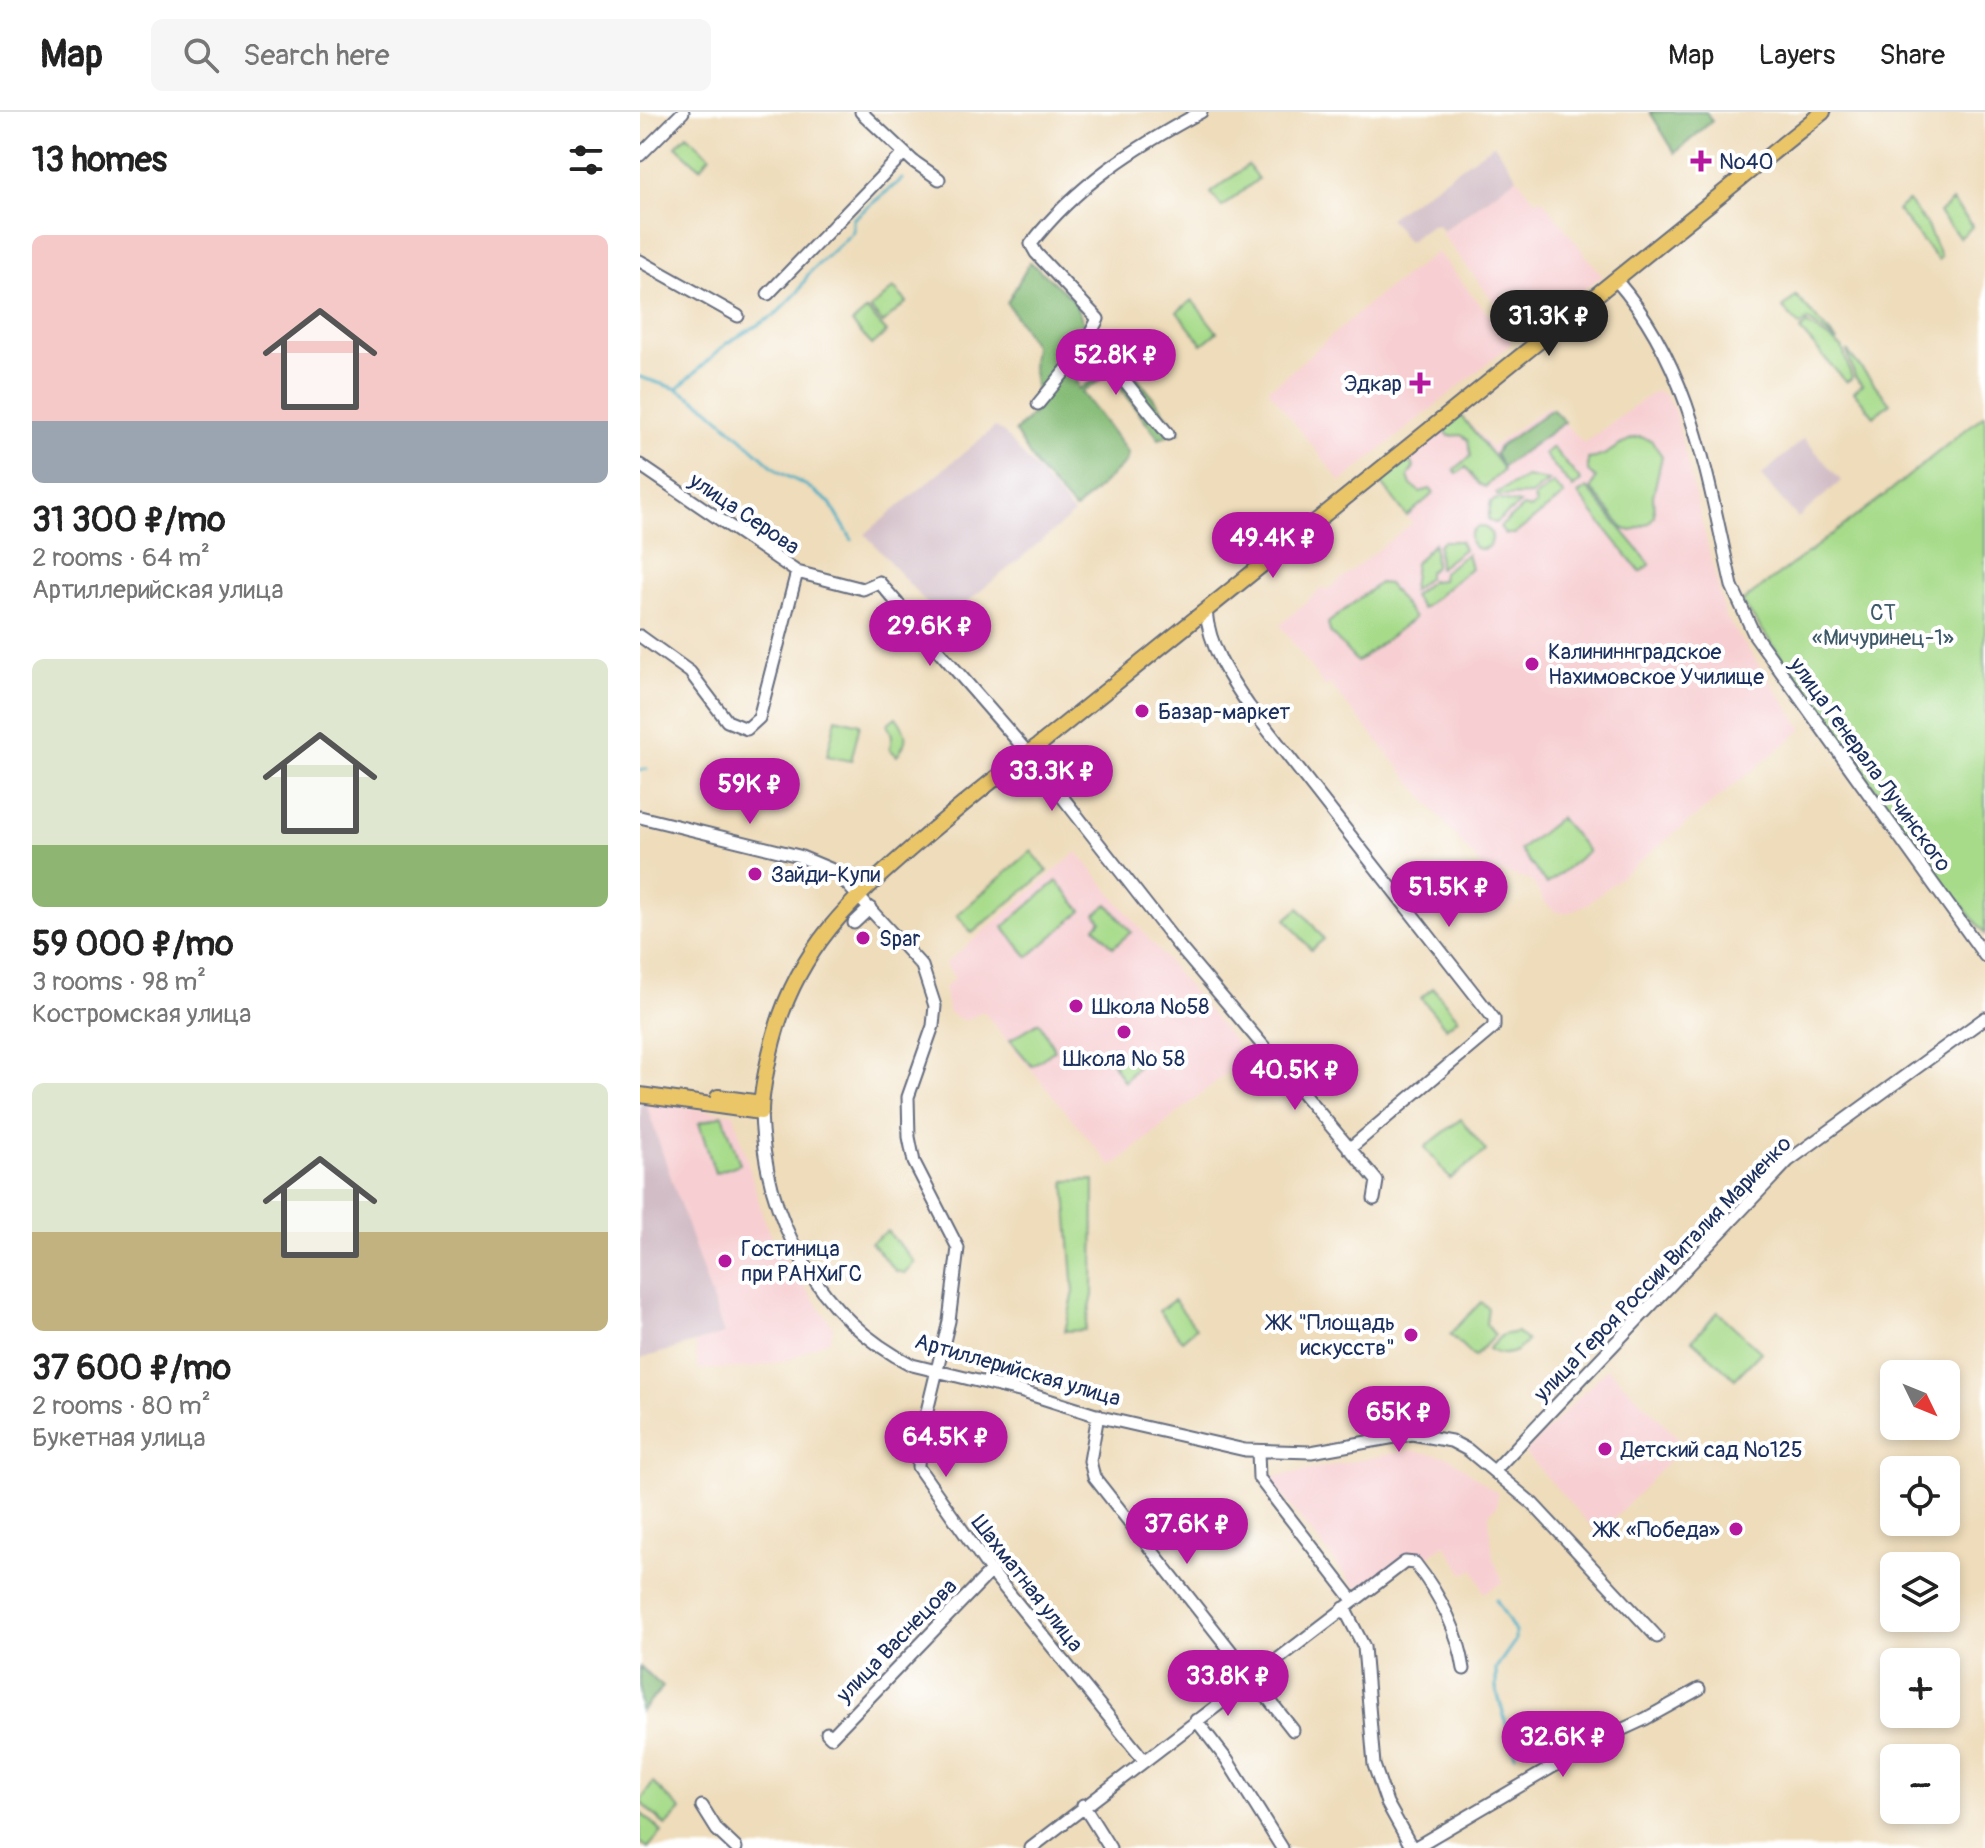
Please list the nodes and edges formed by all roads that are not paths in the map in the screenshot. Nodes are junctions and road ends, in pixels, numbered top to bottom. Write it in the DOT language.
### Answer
graph roads {
  1 [pos="683,112"];
  2 [pos="861,112"];
  3 [pos="1201,112"];
  4 [pos="1823,112"];
  5 [pos="904,153"];
  6 [pos="640,155"];
  7 [pos="939,179"];
  8 [pos="640,261"];
  9 [pos="1616,280"];
  10 [pos="768,294"];
  11 [pos="738,316"];
  12 [pos="1089,337"];
  13 [pos="1038,404"];
  14 [pos="1168,434"];
  15 [pos="640,465"];
  16 [pos="797,572"];
  17 [pos="1206,611"];
  18 [pos="640,636"];
  19 [pos="1028,753"];
  20 [pos="640,817"];
  21 [pos="859,894"];
  22 [pos="870,908"];
  23 [pos="854,923"];
  24 [pos="1985,956"];
  25 [pos="1985,1018"];
  26 [pos="640,1086"];
  27 [pos="640,1095"];
  28 [pos="761,1108"];
  29 [pos="1349,1149"];
  30 [pos="1374,1199"];
  31 [pos="939,1373"];
  32 [pos="1098,1415"];
  33 [pos="1258,1451"];
  34 [pos="1494,1471"];
  35 [pos="991,1571"];
  36 [pos="1348,1604"];
  37 [pos="1657,1637"];
  38 [pos="1464,1669"];
  39 [pos="1252,1678"];
  40 [pos="1699,1689"];
  41 [pos="1196,1720"];
  42 [pos="1293,1730"];
  43 [pos="829,1735"];
  44 [pos="1143,1759"];
  45 [pos="1083,1805"];
  46 [pos="702,1806"];
  47 [pos="736,1848"];
  48 [pos="1031,1848"];
  49 [pos="1110,1848"];
  50 [pos="1282,1848"];
  51 [pos="1413,1848"];
  1 -- 6 [label="street"];
  2 -- 5 [label="street"];
  3 -- 12 [label="street"];
  4 -- 9 [label="main road, Артиллерийская улица"];
  5 -- 7 [label="street"];
  5 -- 10 [label="street"];
  8 -- 11 [label="street"];
  9 -- 17 [label="main road, Артиллерийская улица"];
  9 -- 24 [label="street, улица Генерала Лучинского"];
  12 -- 13 [label="street"];
  12 -- 14 [label="street"];
  15 -- 16 [label="street, улица Серова"];
  16 -- 18 [label="street"];
  16 -- 19 [label="street, улица Серова"];
  17 -- 19 [label="main road, Артиллерийская улица"];
  17 -- 29 [label="street"];
  19 -- 21 [label="main road, Артиллерийская улица"];
  19 -- 29 [label="street"];
  20 -- 21 [label="street, Шахматная улица"];
  21 -- 22 [label="street, Шахматная улица"];
  21 -- 28 [label="main road, Артиллерийская улица"];
  22 -- 23 [label="street"];
  22 -- 31 [label="street, Шахматная улица"];
  25 -- 34 [label="street, улица Героя России Виталия Мариенко"];
  26 -- 28 [label="main road"];
  27 -- 28 [label="main road"];
  28 -- 31 [label="street, Артиллерийская улица"];
  29 -- 30 [label="street"];
  31 -- 32 [label="street, Артиллерийская улица"];
  31 -- 35 [label="street, Шахматная улица"];
  32 -- 33 [label="street, Артиллерийская улица"];
  32 -- 39 [label="street"];
  33 -- 34 [label="street, Артиллерийская улица"];
  33 -- 36 [label="street"];
  34 -- 37 [label="street, Артиллерийская улица"];
  35 -- 43 [label="street, улица Васнецова"];
  35 -- 44 [label="street, Шахматная улица"];
  36 -- 38 [label="street"];
  36 -- 39 [label="street"];
  36 -- 51 [label="street"];
  39 -- 41 [label="street"];
  39 -- 42 [label="street"];
  40 -- 51 [label="street"];
  41 -- 44 [label="street"];
  41 -- 50 [label="street"];
  44 -- 45 [label="street"];
  45 -- 48 [label="street"];
  45 -- 49 [label="street"];
  46 -- 47 [label="street"];
}
